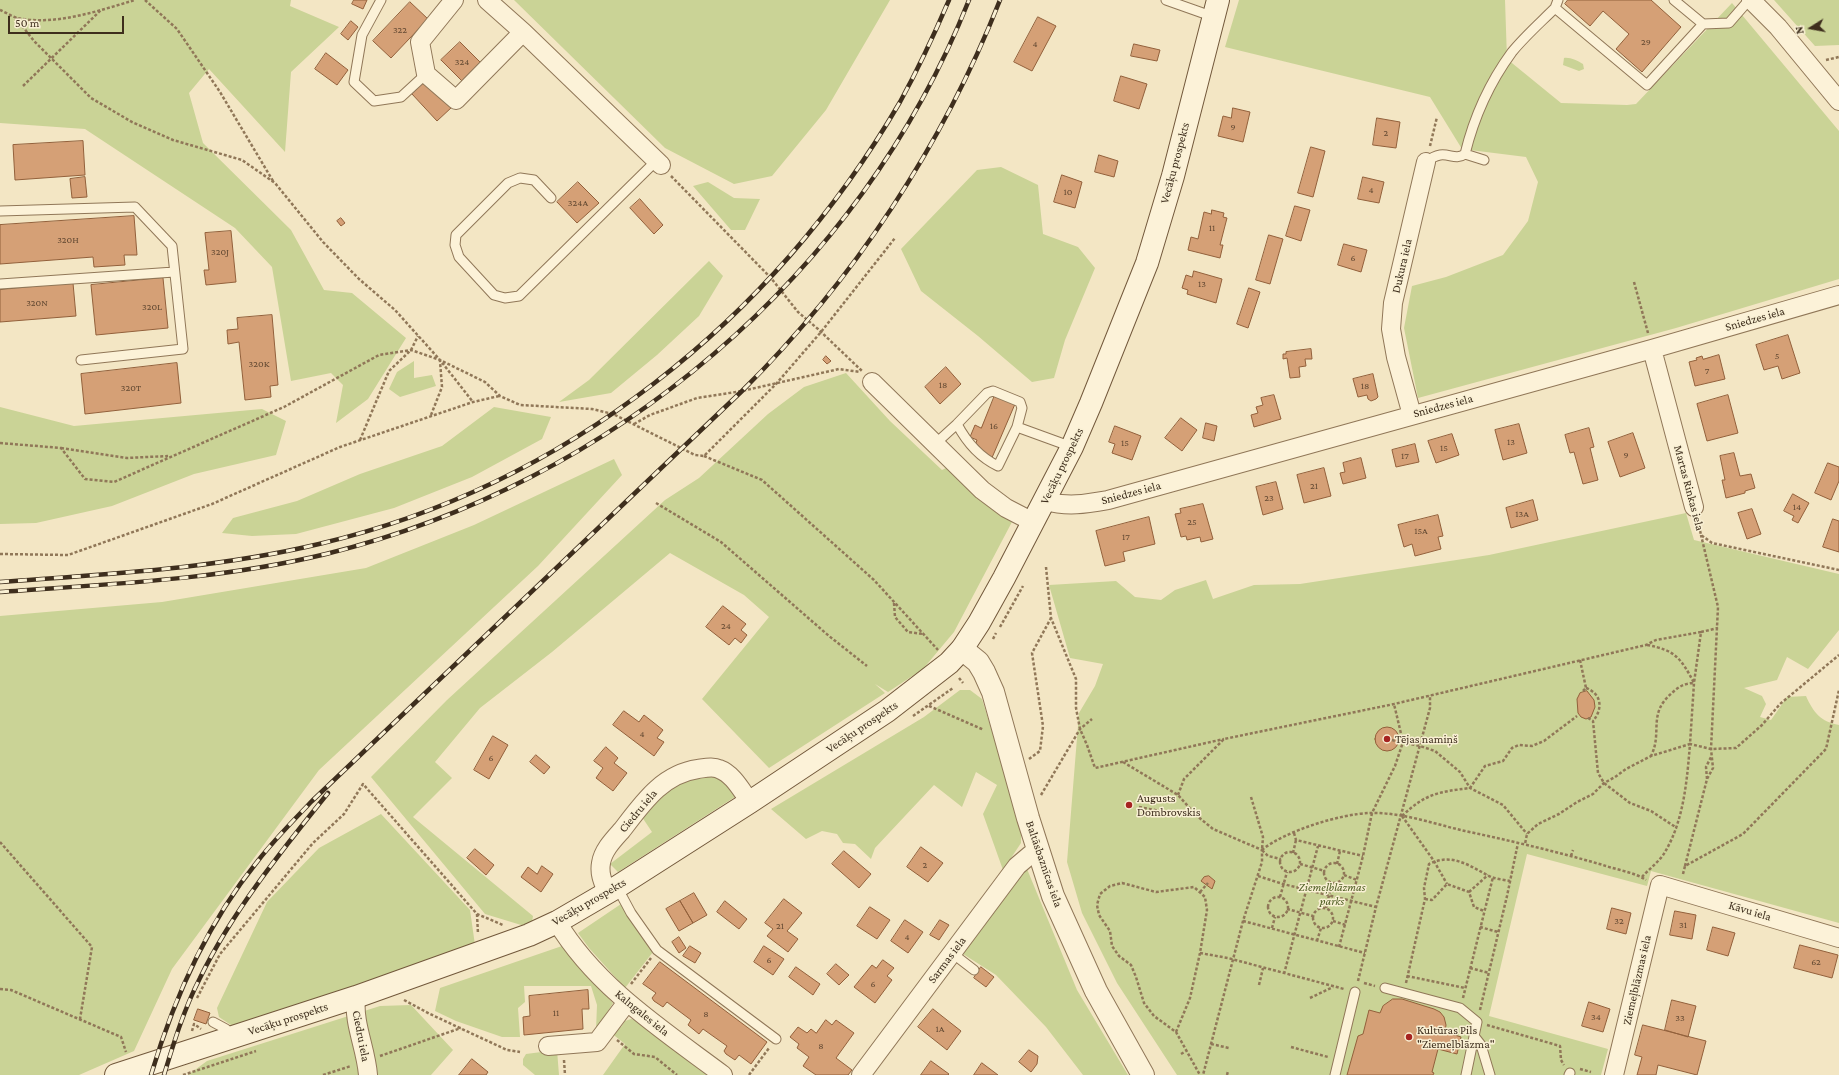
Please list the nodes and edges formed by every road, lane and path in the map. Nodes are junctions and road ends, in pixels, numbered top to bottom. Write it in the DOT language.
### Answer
graph roads {
  1 [pos="135,0"];
  2 [pos="144,0"];
  3 [pos="381,0"];
  4 [pos="454,0"];
  5 [pos="487,0"];
  6 [pos="1166,0"];
  7 [pos="1674,0"];
  8 [pos="1750,0"];
  9 [pos="1556,4"];
  10 [pos="1216,8"];
  11 [pos="0,10"];
  12 [pos="101,10"];
  13 [pos="16,18"];
  14 [pos="1703,24"];
  15 [pos="523,32"];
  16 [pos="51,58"];
  17 [pos="426,74"];
  18 [pos="23,86"];
  19 [pos="1839,101"];
  20 [pos="1437,117"];
  21 [pos="1465,154"];
  22 [pos="1484,160"];
  23 [pos="1426,162"];
  24 [pos="658,163"];
  25 [pos="275,183"];
  26 [pos="551,198"];
  27 [pos="0,211"];
  28 [pos="895,238"];
  29 [pos="174,272"];
  30 [pos="1634,282"];
  31 [pos="0,284"];
  32 [pos="1839,295"];
  33 [pos="822,332"];
  34 [pos="418,336"];
  35 [pos="1652,349"];
  36 [pos="411,350"];
  37 [pos="81,360"];
  38 [pos="440,360"];
  39 [pos="872,382"];
  40 [pos="776,384"];
  41 [pos="500,396"];
  42 [pos="473,402"];
  43 [pos="1412,415"];
  44 [pos="431,416"];
  45 [pos="634,424"];
  46 [pos="957,424"];
  47 [pos="1017,427"];
  48 [pos="359,440"];
  49 [pos="0,443"];
  50 [pos="935,444"];
  51 [pos="1072,447"];
  52 [pos="61,448"];
  53 [pos="170,456"];
  54 [pos="704,456"];
  55 [pos="1045,501"];
  56 [pos="656,503"];
  57 [pos="1694,507"];
  58 [pos="1034,522"];
  59 [pos="1701,535"];
  60 [pos="0,554"];
  61 [pos="1046,567"];
  62 [pos="1839,570"];
  63 [pos="894,603"];
  64 [pos="1051,618"];
  65 [pos="1718,628"];
  66 [pos="1701,632"];
  67 [pos="923,634"];
  68 [pos="1646,645"];
  69 [pos="1839,655"];
  70 [pos="956,656"];
  71 [pos="1580,660"];
  72 [pos="867,666"];
  73 [pos="963,683"];
  74 [pos="1694,683"];
  75 [pos="1839,690"];
  76 [pos="1430,695"];
  77 [pos="1394,704"];
  78 [pos="929,706"];
  79 [pos="1577,716"];
  80 [pos="1588,718"];
  81 [pos="1092,719"];
  82 [pos="1593,721"];
  83 [pos="1080,730"];
  84 [pos="991,733"];
  85 [pos="1224,739"];
  86 [pos="1387,739"];
  87 [pos="1403,742"];
  88 [pos="1690,744"];
  89 [pos="1420,746"];
  90 [pos="1711,749"];
  91 [pos="1651,756"];
  92 [pos="1711,757"];
  93 [pos="1123,762"];
  94 [pos="1014,769"];
  95 [pos="1707,779"];
  96 [pos="1604,783"];
  97 [pos="1470,788"];
  98 [pos="1178,795"];
  99 [pos="1251,797"];
  100 [pos="750,802"];
  101 [pos="1139,807"];
  102 [pos="1372,813"];
  103 [pos="1196,815"];
  104 [pos="1402,816"];
  105 [pos="1028,818"];
  106 [pos="1677,828"];
  107 [pos="1294,833"];
  108 [pos="1527,834"];
  109 [pos="1296,840"];
  110 [pos="0,842"];
  111 [pos="1518,843"];
  112 [pos="1525,844"];
  113 [pos="1318,846"];
  114 [pos="1262,850"];
  115 [pos="1572,850"];
  116 [pos="1340,851"];
  117 [pos="1038,852"];
  118 [pos="1293,853"];
  119 [pos="1363,856"];
  120 [pos="1571,856"];
  121 [pos="1281,859"];
  122 [pos="1434,862"];
  123 [pos="1300,864"];
  124 [pos="1337,864"];
  125 [pos="1685,866"];
  126 [pos="1312,867"];
  127 [pos="1325,871"];
  128 [pos="1287,872"];
  129 [pos="1488,875"];
  130 [pos="1258,876"];
  131 [pos="1344,876"];
  132 [pos="1492,877"];
  133 [pos="1642,877"];
  134 [pos="1682,879"];
  135 [pos="1357,880"];
  136 [pos="1510,881"];
  137 [pos="1208,883"];
  138 [pos="1332,883"];
  139 [pos="1283,884"];
  140 [pos="1447,884"];
  141 [pos="1660,885"];
  142 [pos="612,890"];
  143 [pos="1306,890"];
  144 [pos="1200,892"];
  145 [pos="1469,892"];
  146 [pos="1329,896"];
  147 [pos="1280,897"];
  148 [pos="1425,899"];
  149 [pos="1352,901"];
  150 [pos="1376,907"];
  151 [pos="1326,908"];
  152 [pos="1287,909"];
  153 [pos="1484,911"];
  154 [pos="1300,912"];
  155 [pos="1275,916"];
  156 [pos="1313,916"];
  157 [pos="1242,921"];
  158 [pos="1333,921"];
  159 [pos="557,922"];
  160 [pos="1346,925"];
  161 [pos="1272,928"];
  162 [pos="1320,928"];
  163 [pos="1480,928"];
  164 [pos="1498,932"];
  165 [pos="528,934"];
  166 [pos="1294,934"];
  167 [pos="1839,938"];
  168 [pos="1317,941"];
  169 [pos="1339,947"];
  170 [pos="657,950"];
  171 [pos="952,953"];
  172 [pos="1200,953"];
  173 [pos="1365,953"];
  174 [pos="1232,960"];
  175 [pos="1263,968"];
  176 [pos="1470,968"];
  177 [pos="974,970"];
  178 [pos="1489,973"];
  179 [pos="1284,974"];
  180 [pos="1407,976"];
  181 [pos="1358,982"];
  182 [pos="1259,985"];
  183 [pos="1333,987"];
  184 [pos="1385,988"];
  185 [pos="1465,988"];
  186 [pos="0,989"];
  187 [pos="1355,992"];
  188 [pos="1404,992"];
  189 [pos="356,997"];
  190 [pos="197,998"];
  191 [pos="1310,998"];
  192 [pos="403,999"];
  193 [pos="624,1000"];
  194 [pos="1460,1008"];
  195 [pos="80,1019"];
  196 [pos="213,1022"];
  197 [pos="1477,1022"];
  198 [pos="461,1028"];
  199 [pos="606,1031"];
  200 [pos="1176,1032"];
  201 [pos="1474,1036"];
  202 [pos="229,1039"];
  203 [pos="776,1039"];
  204 [pos="1211,1044"];
  205 [pos="548,1046"];
  206 [pos="1291,1047"];
  207 [pos="1229,1048"];
  208 [pos="1186,1051"];
  209 [pos="520,1052"];
  210 [pos="1181,1054"];
  211 [pos="1339,1059"];
  212 [pos="367,1068"];
  213 [pos="1228,1070"];
  214 [pos="124,1072"];
  215 [pos="1570,1074"];
  216 [pos="324,1075"];
  217 [pos="678,1075"];
  218 [pos="723,1075"];
  219 [pos="749,1075"];
  220 [pos="861,1075"];
  221 [pos="1143,1075"];
  222 [pos="1201,1075"];
  223 [pos="1227,1075"];
  224 [pos="1335,1075"];
  225 [pos="1466,1075"];
  226 [pos="1490,1075"];
  227 [pos="1614,1075"];
  1 -- 12 [label="path"];
  2 -- 25 [label="path"];
  3 -- 17 [label="lane"];
  4 -- 17 [label="street"];
  5 -- 15 [label="street"];
  6 -- 10 [label="lane"];
  7 -- 14 [label="lane"];
  8 -- 14 [label="lane"];
  8 -- 19 [label="street"];
  9 -- 14 [label="lane"];
  9 -- 21 [label="lane"];
  10 -- 51 [label="main road, Vecāķu prospekts"];
  11 -- 13 [label="path"];
  12 -- 13 [label="path"];
  12 -- 16 [label="path"];
  13 -- 16 [label="path"];
  15 -- 17 [label="street"];
  15 -- 24 [label="street"];
  16 -- 18 [label="path"];
  16 -- 25 [label="path"];
  20 -- 23 [label="path"];
  21 -- 22 [label="lane"];
  21 -- 23 [label="lane"];
  23 -- 43 [label="street, Dukura iela"];
  24 -- 26 [label="lane"];
  24 -- 33 [label="path"];
  25 -- 34 [label="path"];
  27 -- 29 [label="lane"];
  28 -- 33 [label="path"];
  29 -- 31 [label="lane"];
  29 -- 37 [label="lane"];
  30 -- 35 [label="path"];
  32 -- 35 [label="street, Sniedzes iela"];
  33 -- 40 [label="path"];
  33 -- 40 [label="path"];
  34 -- 36 [label="path"];
  34 -- 38 [label="path"];
  35 -- 43 [label="street, Sniedzes iela"];
  35 -- 57 [label="street, Martas Rinkas iela"];
  36 -- 38 [label="path"];
  36 -- 48 [label="path"];
  36 -- 53 [label="path"];
  38 -- 41 [label="path"];
  38 -- 42 [label="path"];
  38 -- 44 [label="path"];
  39 -- 50 [label="street"];
  40 -- 45 [label="path"];
  40 -- 54 [label="path"];
  41 -- 42 [label="path"];
  41 -- 45 [label="path"];
  42 -- 44 [label="path"];
  43 -- 55 [label="street, Sniedzes iela"];
  44 -- 48 [label="path"];
  45 -- 54 [label="path"];
  46 -- 47 [label="lane"];
  46 -- 47 [label="lane"];
  46 -- 50 [label="lane"];
  47 -- 51 [label="lane"];
  48 -- 60 [label="path"];
  49 -- 52 [label="path"];
  50 -- 58 [label="street"];
  51 -- 55 [label="main road, Vecāķu prospekts"];
  52 -- 53 [label="path"];
  52 -- 53 [label="path"];
  54 -- 63 [label="path"];
  55 -- 58 [label="main road, Vecāķu prospekts"];
  56 -- 72 [label="path"];
  57 -- 59 [label="path, Martas Rinkas iela"];
  58 -- 70 [label="main road, Vecāķu prospekts"];
  59 -- 62 [label="path, Martas Rinkas iela"];
  59 -- 65 [label="path"];
  61 -- 64 [label="path"];
  63 -- 67 [label="path"];
  63 -- 67 [label="path"];
  64 -- 83 [label="path"];
  64 -- 94 [label="path"];
  65 -- 66 [label="path"];
  65 -- 90 [label="path"];
  66 -- 68 [label="path"];
  66 -- 74 [label="path"];
  67 -- 70 [label="path"];
  68 -- 71 [label="path"];
  68 -- 74 [label="path"];
  69 -- 90 [label="path"];
  70 -- 73 [label="path"];
  70 -- 94 [label="main road, Baltāsbaznīcas iela"];
  70 -- 100 [label="main road, Vecāķu prospekts"];
  71 -- 76 [label="path"];
  71 -- 82 [label="path"];
  74 -- 88 [label="path"];
  74 -- 91 [label="path"];
  75 -- 125 [label="path"];
  76 -- 77 [label="path"];
  76 -- 89 [label="path"];
  77 -- 85 [label="path"];
  77 -- 87 [label="path"];
  78 -- 84 [label="path"];
  79 -- 97 [label="path"];
  80 -- 82 [label="path"];
  81 -- 83 [label="path"];
  82 -- 96 [label="path"];
  83 -- 93 [label="path"];
  83 -- 105 [label="path"];
  85 -- 93 [label="path"];
  85 -- 98 [label="path"];
  86 -- 87 [label="path"];
  87 -- 89 [label="path"];
  87 -- 102 [label="path"];
  88 -- 90 [label="path"];
  88 -- 91 [label="path"];
  88 -- 106 [label="path"];
  89 -- 97 [label="path"];
  89 -- 104 [label="path"];
  90 -- 92 [label="path"];
  91 -- 96 [label="path"];
  92 -- 95 [label="path"];
  92 -- 95 [label="path"];
  93 -- 98 [label="path"];
  94 -- 105 [label="main road, Baltāsbaznīcas iela"];
  95 -- 125 [label="path"];
  96 -- 106 [label="path"];
  96 -- 108 [label="path"];
  97 -- 104 [label="path"];
  97 -- 108 [label="path"];
  98 -- 103 [label="path"];
  99 -- 114 [label="path"];
  100 -- 142 [label="main road, Vecāķu prospekts"];
  100 -- 142 [label="street, Ciedru iela"];
  101 -- 103 [label="path"];
  102 -- 104 [label="path"];
  102 -- 107 [label="path"];
  102 -- 119 [label="path"];
  103 -- 114 [label="path"];
  104 -- 111 [label="path"];
  104 -- 122 [label="path"];
  104 -- 150 [label="path"];
  105 -- 117 [label="main road, Baltāsbaznīcas iela"];
  106 -- 133 [label="path"];
  107 -- 109 [label="path"];
  107 -- 114 [label="path"];
  108 -- 112 [label="path"];
  109 -- 113 [label="path"];
  109 -- 118 [label="path"];
  110 -- 195 [label="path"];
  111 -- 112 [label="path"];
  111 -- 136 [label="path"];
  112 -- 120 [label="path"];
  113 -- 116 [label="path"];
  113 -- 126 [label="path"];
  114 -- 121 [label="path"];
  114 -- 130 [label="path"];
  115 -- 120 [label="path"];
  116 -- 119 [label="path"];
  116 -- 124 [label="path"];
  117 -- 171 [label="street, Sarmas iela"];
  117 -- 221 [label="main road, Baltāsbaznīcas iela"];
  118 -- 121 [label="path"];
  118 -- 123 [label="path"];
  119 -- 135 [label="path"];
  120 -- 133 [label="path"];
  121 -- 128 [label="path"];
  122 -- 129 [label="path"];
  122 -- 140 [label="path"];
  122 -- 148 [label="path"];
  123 -- 126 [label="path"];
  123 -- 128 [label="path"];
  124 -- 127 [label="path"];
  124 -- 131 [label="path"];
  125 -- 134 [label="path"];
  126 -- 127 [label="path"];
  126 -- 143 [label="path"];
  127 -- 138 [label="path"];
  128 -- 139 [label="path"];
  129 -- 132 [label="path"];
  129 -- 145 [label="path"];
  130 -- 139 [label="path"];
  130 -- 157 [label="path"];
  131 -- 135 [label="path"];
  131 -- 138 [label="path"];
  132 -- 136 [label="path"];
  132 -- 153 [label="path"];
  133 -- 141 [label="path"];
  135 -- 149 [label="path"];
  136 -- 164 [label="path"];
  137 -- 144 [label="path"];
  138 -- 146 [label="path"];
  139 -- 143 [label="path"];
  139 -- 147 [label="path"];
  140 -- 145 [label="path"];
  140 -- 148 [label="path"];
  141 -- 167 [label="street, Kāvu iela"];
  141 -- 227 [label="street, Ziemeļblāzmas iela"];
  142 -- 159 [label="main road, Vecāķu prospekts"];
  142 -- 170 [label="lane"];
  143 -- 146 [label="path"];
  143 -- 154 [label="path"];
  144 -- 172 [label="path"];
  144 -- 200 [label="path"];
  145 -- 153 [label="path"];
  146 -- 149 [label="path"];
  146 -- 151 [label="path"];
  147 -- 152 [label="path"];
  147 -- 155 [label="path"];
  148 -- 180 [label="path"];
  149 -- 150 [label="path"];
  149 -- 160 [label="path"];
  150 -- 173 [label="path"];
  151 -- 156 [label="path"];
  151 -- 158 [label="path"];
  152 -- 154 [label="path"];
  152 -- 155 [label="path"];
  153 -- 163 [label="path"];
  154 -- 156 [label="path"];
  154 -- 166 [label="path"];
  155 -- 161 [label="path"];
  156 -- 162 [label="path"];
  157 -- 161 [label="path"];
  157 -- 174 [label="path"];
  158 -- 160 [label="path"];
  158 -- 162 [label="path"];
  159 -- 165 [label="main road, Vecāķu prospekts"];
  159 -- 193 [label="street, Kalngales iela"];
  160 -- 169 [label="path"];
  161 -- 166 [label="path"];
  162 -- 168 [label="path"];
  163 -- 164 [label="path"];
  163 -- 176 [label="path"];
  164 -- 178 [label="path"];
  165 -- 189 [label="main road, Vecāķu prospekts"];
  165 -- 190 [label="path"];
  166 -- 168 [label="path"];
  166 -- 179 [label="path"];
  168 -- 169 [label="path"];
  169 -- 173 [label="path"];
  170 -- 193 [label="path"];
  170 -- 203 [label="lane"];
  171 -- 177 [label="lane"];
  171 -- 220 [label="street, Sarmas iela"];
  172 -- 174 [label="path"];
  172 -- 200 [label="path"];
  173 -- 181 [label="path"];
  174 -- 175 [label="path"];
  174 -- 204 [label="path"];
  175 -- 179 [label="path"];
  175 -- 182 [label="path"];
  176 -- 178 [label="path"];
  176 -- 185 [label="path"];
  178 -- 197 [label="path"];
  179 -- 183 [label="path"];
  180 -- 185 [label="path"];
  180 -- 188 [label="path"];
  181 -- 184 [label="path"];
  181 -- 187 [label="path"];
  183 -- 187 [label="path"];
  183 -- 191 [label="path"];
  184 -- 188 [label="lane"];
  185 -- 194 [label="path"];
  186 -- 195 [label="path"];
  187 -- 211 [label="lane"];
  188 -- 194 [label="lane"];
  189 -- 202 [label="main road, Vecāķu prospekts"];
  189 -- 212 [label="street, Ciedru iela"];
  192 -- 198 [label="path"];
  193 -- 199 [label="street"];
  193 -- 218 [label="street, Kalngales iela"];
  194 -- 197 [label="lane"];
  195 -- 214 [label="path"];
  196 -- 202 [label="lane"];
  197 -- 201 [label="lane"];
  197 -- 215 [label="path"];
  198 -- 209 [label="path"];
  198 -- 212 [label="path"];
  199 -- 205 [label="street"];
  199 -- 217 [label="path"];
  200 -- 208 [label="path"];
  201 -- 225 [label="lane"];
  201 -- 226 [label="lane"];
  202 -- 214 [label="main road, Vecāķu prospekts"];
  203 -- 219 [label="path"];
  204 -- 207 [label="path"];
  204 -- 222 [label="path"];
  206 -- 211 [label="path"];
  208 -- 210 [label="path"];
  208 -- 222 [label="path"];
  211 -- 224 [label="lane"];
  212 -- 216 [label="path"];
  213 -- 223 [label="path"];
}
